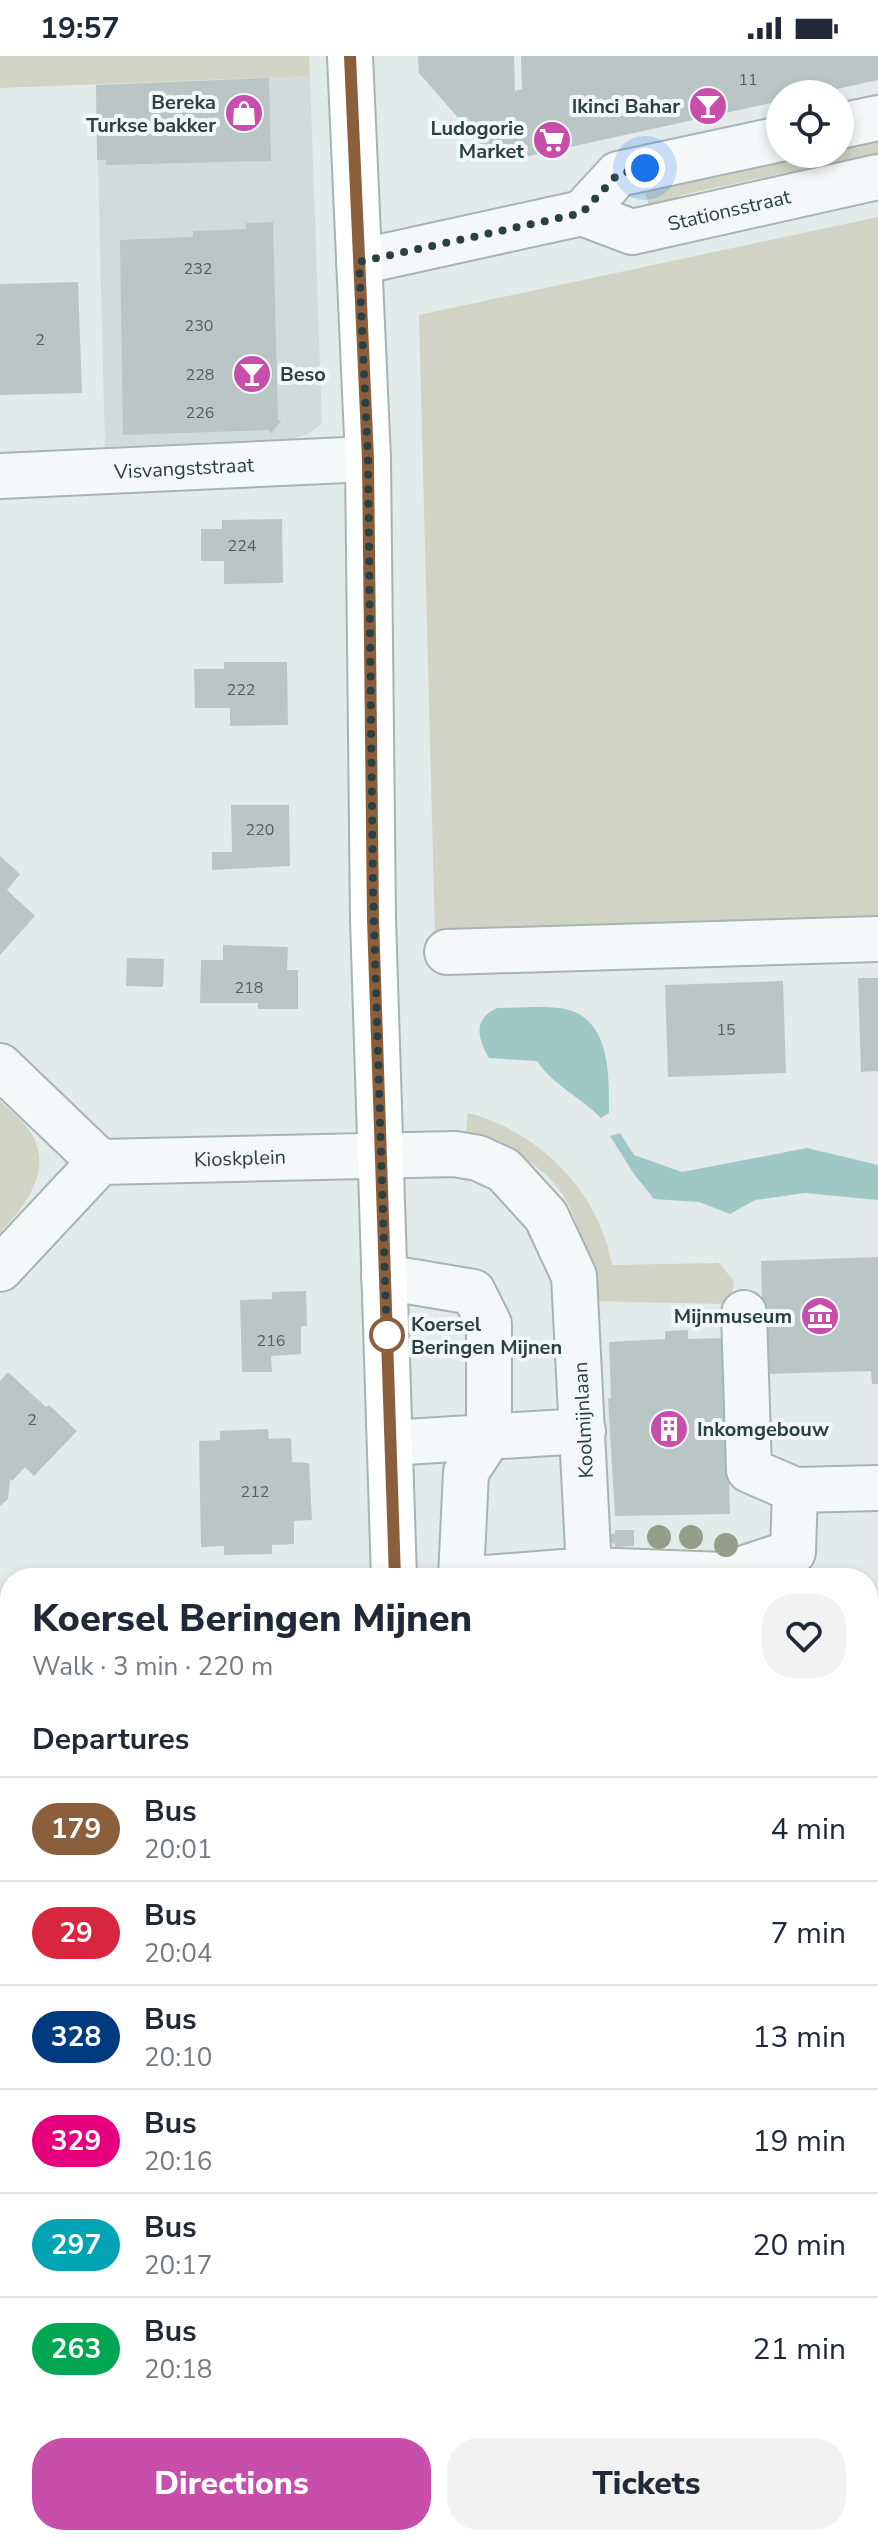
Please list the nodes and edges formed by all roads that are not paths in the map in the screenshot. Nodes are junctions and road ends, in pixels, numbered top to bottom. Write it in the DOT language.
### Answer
graph roads {
  1 [pos="350,56"];
  2 [pos="878,118"];
  3 [pos="854,123"];
  4 [pos="766,142"];
  5 [pos="878,177"];
  6 [pos="582,213"];
  7 [pos="359,262"];
  8 [pos="368,459"];
  9 [pos="0,476"];
  10 [pos="878,939"];
  11 [pos="447,952"];
  12 [pos="0,1066"];
  13 [pos="381,1154"];
  14 [pos="100,1162"];
  15 [pos="0,1269"];
  16 [pos="384,1277"];
  17 [pos="744,1313"];
  18 [pos="583,1431"];
  19 [pos="489,1437"];
  20 [pos="390,1443"];
  21 [pos="878,1488"];
  22 [pos="795,1490"];
  23 [pos="394,1568"];
  24 [pos="461,1568"];
  25 [pos="588,1568"];
  26 [pos="745,1568"];
  1 -- 7 [label="main road"];
  2 -- 3 [label="street"];
  4 -- 6 [label="street"];
  5 -- 6 [label="street, Stationsstraat"];
  6 -- 7 [label="street"];
  7 -- 8 [label="main road"];
  8 -- 9 [label="street, Visvangststraat"];
  8 -- 13 [label="main road"];
  10 -- 11 [label="street"];
  12 -- 14 [label="street"];
  13 -- 14 [label="street, Kioskplein"];
  13 -- 16 [label="main road"];
  13 -- 18 [label="street, Koolmijnlaan"];
  14 -- 15 [label="street"];
  16 -- 19 [label="street"];
  16 -- 20 [label="main road"];
  17 -- 22 [label="street"];
  18 -- 19 [label="street"];
  18 -- 25 [label="street, Koolmijnlaan"];
  19 -- 20 [label="street"];
  19 -- 24 [label="street"];
  20 -- 23 [label="main road"];
  21 -- 22 [label="street"];
  22 -- 26 [label="street"];
}
